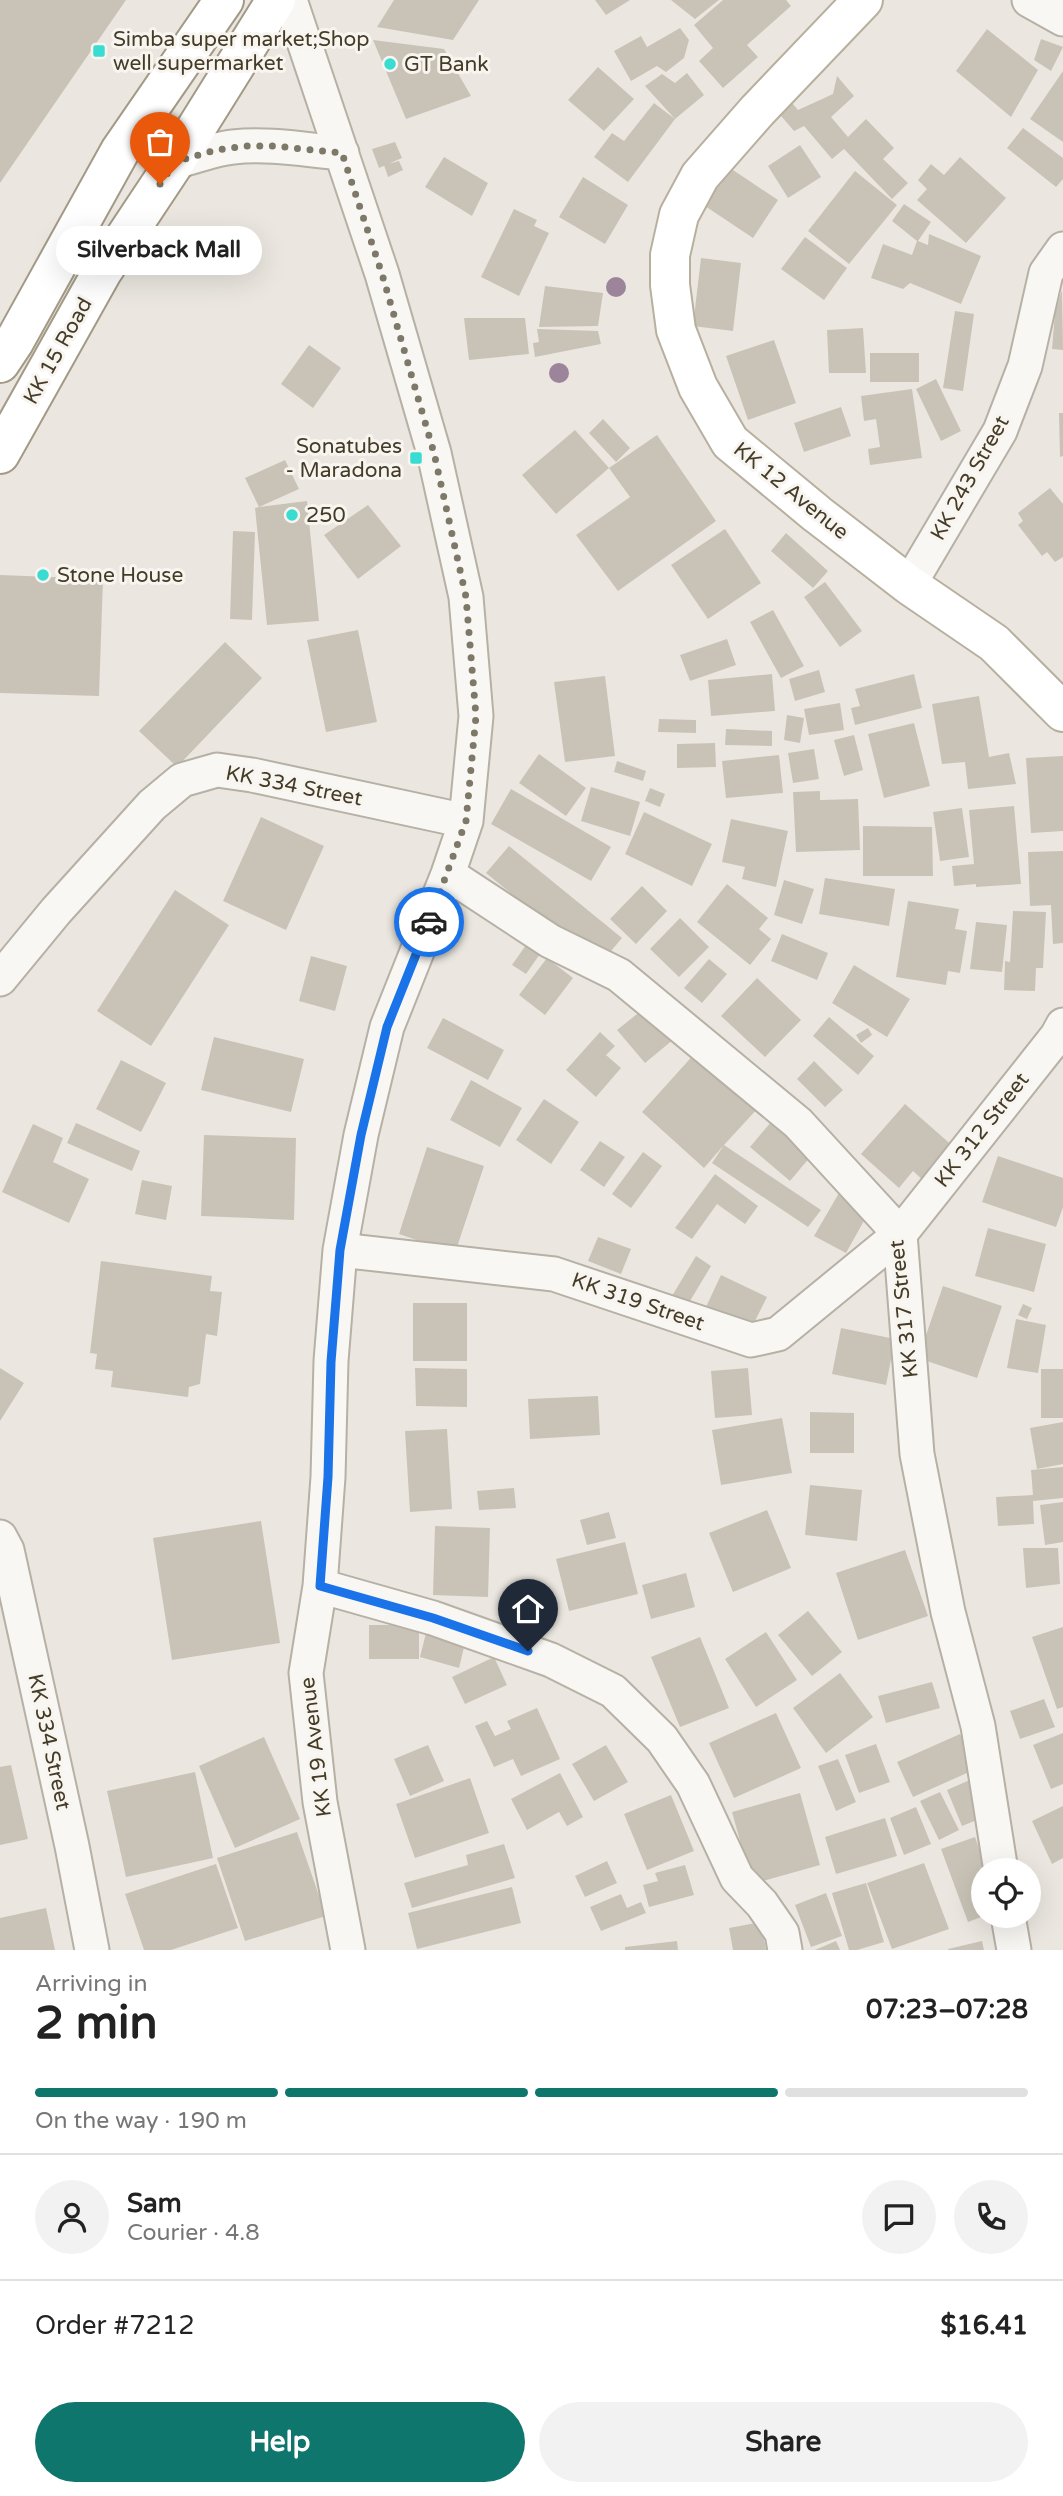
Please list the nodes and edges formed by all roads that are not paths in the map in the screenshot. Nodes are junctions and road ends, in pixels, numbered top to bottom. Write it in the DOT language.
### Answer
graph roads {
  1 [pos="224,0"];
  2 [pos="276,0"];
  3 [pos="290,0"];
  4 [pos="863,0"];
  5 [pos="1029,0"];
  6 [pos="1063,19"];
  7 [pos="342,153"];
  8 [pos="175,162"];
  9 [pos="1063,249"];
  10 [pos="5,346"];
  11 [pos="0,454"];
  12 [pos="909,585"];
  13 [pos="1063,712"];
  14 [pos="466,821"];
  15 [pos="448,874"];
  16 [pos="0,979"];
  17 [pos="1063,1025"];
  18 [pos="900,1234"];
  19 [pos="340,1250"];
  20 [pos="0,1537"];
  21 [pos="320,1586"];
  22 [pos="999,1858"];
  23 [pos="1011,1928"];
  24 [pos="92,1950"];
  25 [pos="348,1950"];
  26 [pos="785,1950"];
  27 [pos="1014,1950"];
  1 -- 10 [label="main road, KK 15 Road"];
  2 -- 8 [label="main road, KK 15 Road"];
  3 -- 7 [label="street, KK 19 Avenue"];
  4 -- 12 [label="main road, KK 12 Avenue"];
  5 -- 6 [label="street"];
  7 -- 8 [label="street"];
  7 -- 14 [label="street, KK 19 Avenue"];
  8 -- 11 [label="main road, KK 15 Road"];
  9 -- 12 [label="street, KK 243 Street"];
  12 -- 13 [label="main road, KK 12 Avenue"];
  14 -- 15 [label="street, KK 19 Avenue"];
  14 -- 16 [label="street, KK 334 Street"];
  15 -- 18 [label="street, KK 317 Street"];
  15 -- 19 [label="street, KK 19 Avenue"];
  17 -- 18 [label="street, KK 312 Street"];
  18 -- 19 [label="street, KK 319 Street"];
  18 -- 22 [label="street, KK 317 Street"];
  19 -- 21 [label="street, KK 19 Avenue"];
  20 -- 24 [label="street, KK 334 Street"];
  21 -- 25 [label="street, KK 19 Avenue"];
  21 -- 26 [label="street"];
  23 -- 27 [label="street"];
}
